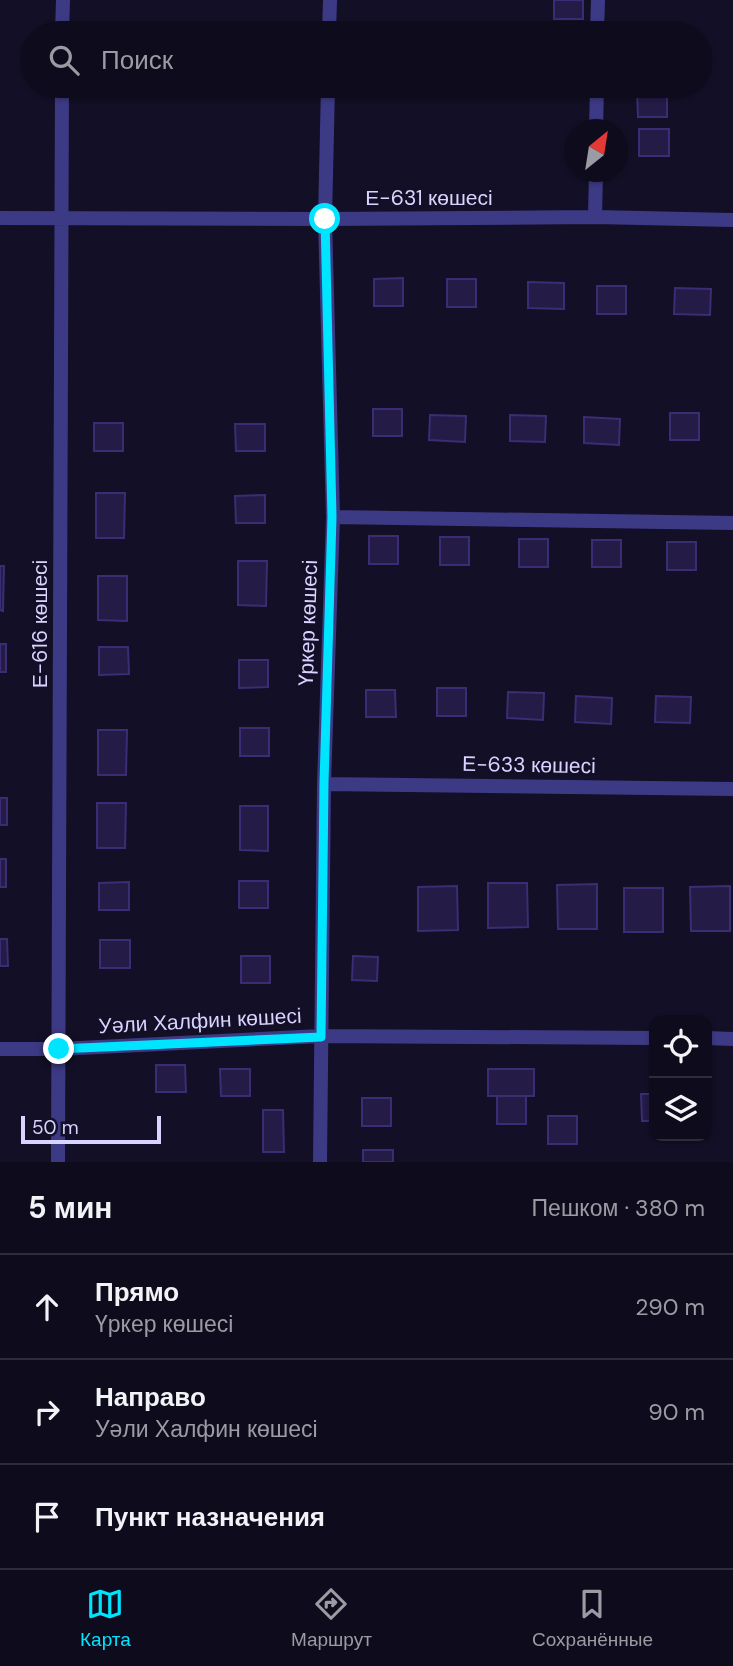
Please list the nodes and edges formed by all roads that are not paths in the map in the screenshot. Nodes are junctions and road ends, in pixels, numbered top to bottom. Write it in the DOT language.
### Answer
graph roads {
  1 [pos="63,0"];
  2 [pos="330,0"];
  3 [pos="598,0"];
  4 [pos="62,21"];
  5 [pos="329,21"];
  6 [pos="597,21"];
  7 [pos="62,98"];
  8 [pos="328,98"];
  9 [pos="597,98"];
  10 [pos="596,119"];
  11 [pos="596,182"];
  12 [pos="595,217"];
  13 [pos="0,218"];
  14 [pos="62,218"];
  15 [pos="325,219"];
  16 [pos="733,220"];
  17 [pos="332,517"];
  18 [pos="733,523"];
  19 [pos="324,783"];
  20 [pos="733,789"];
  21 [pos="321,1037"];
  22 [pos="649,1038"];
  23 [pos="712,1038"];
  24 [pos="733,1039"];
  25 [pos="0,1049"];
  26 [pos="59,1049"];
  27 [pos="58,1162"];
  28 [pos="320,1162"];
  1 -- 4 [label="street"];
  2 -- 5 [label="street"];
  3 -- 6 [label="street"];
  7 -- 14 [label="street, Е-616 көшесі"];
  8 -- 15 [label="street, Үркер көшесі"];
  9 -- 10 [label="street"];
  11 -- 12 [label="street"];
  12 -- 15 [label="street, Е-631 көшесі"];
  12 -- 16 [label="street, Е-631 көшесі"];
  13 -- 14 [label="street, Е-631 көшесі"];
  14 -- 15 [label="street, Е-631 көшесі"];
  14 -- 26 [label="street, Е-616 көшесі"];
  15 -- 17 [label="street, Үркер көшесі"];
  17 -- 18 [label="street"];
  17 -- 19 [label="street, Үркер көшесі"];
  19 -- 20 [label="street, Е-633 көшесі"];
  19 -- 21 [label="street, Үркер көшесі"];
  21 -- 22 [label="street, Уәли Халфин көшесі"];
  21 -- 26 [label="street, Уәли Халфин көшесі"];
  21 -- 28 [label="street, Үркер көшесі"];
  23 -- 24 [label="street"];
  25 -- 26 [label="street, Уәли Халфин көшесі"];
  26 -- 27 [label="street, Е-616 көшесі"];
}
